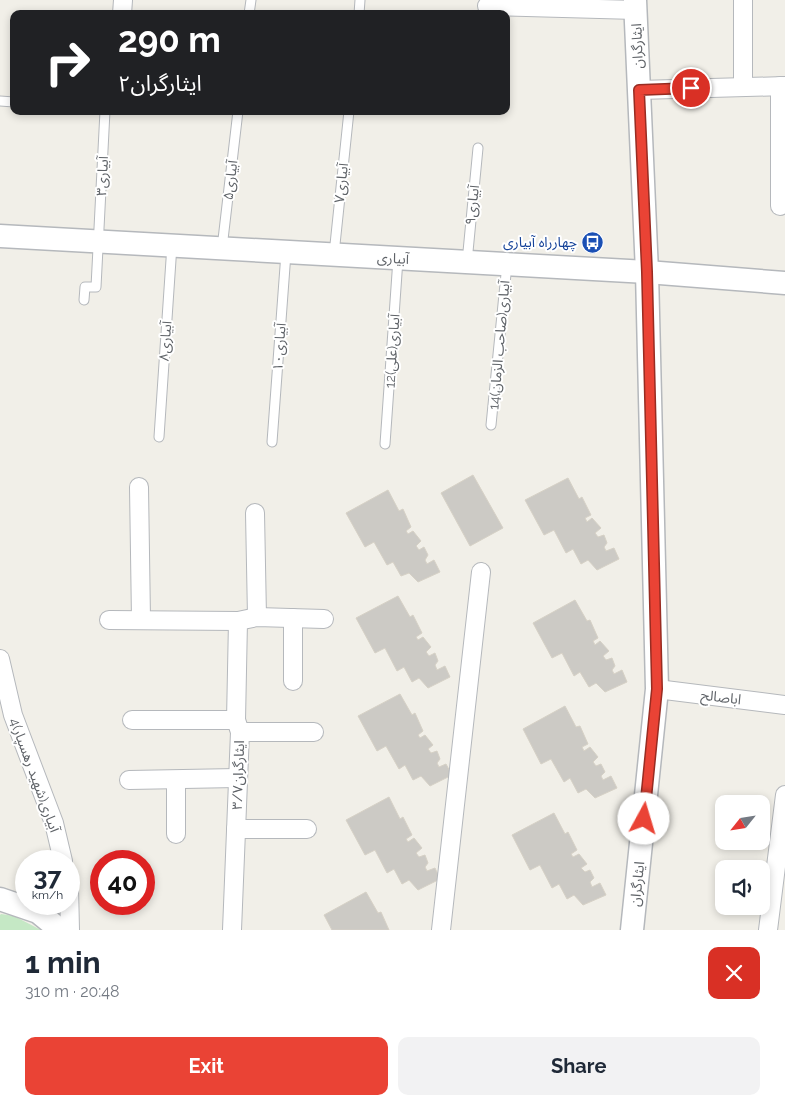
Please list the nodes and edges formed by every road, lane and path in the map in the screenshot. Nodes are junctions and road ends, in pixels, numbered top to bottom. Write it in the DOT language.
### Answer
graph roads {
  1 [pos="744,0"];
  2 [pos="635,5"];
  3 [pos="487,7"];
  4 [pos="782,86"];
  5 [pos="743,87"];
  6 [pos="639,90"];
  7 [pos="105,115"];
  8 [pos="238,115"];
  9 [pos="349,115"];
  10 [pos="478,148"];
  11 [pos="780,206"];
  12 [pos="0,236"];
  13 [pos="98,241"];
  14 [pos="172,245"];
  15 [pos="222,248"];
  16 [pos="286,252"];
  17 [pos="334,254"];
  18 [pos="398,258"];
  19 [pos="466,262"];
  20 [pos="507,264"];
  21 [pos="647,272"];
  22 [pos="785,283"];
  23 [pos="84,300"];
  24 [pos="491,425"];
  25 [pos="159,437"];
  26 [pos="272,442"];
  27 [pos="385,444"];
  28 [pos="139,487"];
  29 [pos="255,513"];
  30 [pos="481,572"];
  31 [pos="257,617"];
  32 [pos="293,618"];
  33 [pos="141,619"];
  34 [pos="324,619"];
  35 [pos="109,620"];
  36 [pos="238,621"];
  37 [pos="0,659"];
  38 [pos="293,681"];
  39 [pos="657,689"];
  40 [pos="785,705"];
  41 [pos="132,720"];
  42 [pos="238,726"];
  43 [pos="314,732"];
  44 [pos="237,778"];
  45 [pos="129,780"];
  46 [pos="176,780"];
  47 [pos="785,795"];
  48 [pos="236,829"];
  49 [pos="307,829"];
  50 [pos="176,834"];
  51 [pos="60,850"];
  52 [pos="0,899"];
  53 [pos="70,915"];
  54 [pos="60,930"];
  55 [pos="70,930"];
  56 [pos="232,930"];
  57 [pos="441,930"];
  58 [pos="632,930"];
  59 [pos="768,930"];
  1 -- 5 [label="street"];
  2 -- 3 [label="street"];
  2 -- 6 [label="street, ایثارگران"];
  4 -- 5 [label="street"];
  4 -- 11 [label="street"];
  5 -- 6 [label="street"];
  6 -- 21 [label="street, ایثارگران"];
  7 -- 13 [label="lane, آبیاری۳"];
  8 -- 15 [label="lane, آبیاری۵"];
  9 -- 17 [label="lane, آبیاری۷"];
  10 -- 19 [label="lane, آبیاری۹"];
  12 -- 13 [label="street, آبیاری"];
  13 -- 14 [label="street, آبیاری"];
  13 -- 23 [label="lane, آبیاری۳"];
  14 -- 15 [label="street, آبیاری"];
  14 -- 25 [label="lane, آبیاری۸"];
  15 -- 16 [label="street, آبیاری"];
  16 -- 17 [label="street, آبیاری"];
  16 -- 26 [label="lane, آبیاری۱۰"];
  17 -- 18 [label="street, آبیاری"];
  18 -- 19 [label="street, آبیاری"];
  18 -- 27 [label="lane, 12آبیاری(علی)"];
  19 -- 20 [label="street, آبیاری"];
  20 -- 21 [label="street, آبیاری"];
  20 -- 24 [label="lane, 14آبیاری(صاحب الزمان)"];
  21 -- 22 [label="street, آبیاری"];
  21 -- 39 [label="street, ایثارگران"];
  28 -- 33 [label="street"];
  29 -- 31 [label="street"];
  30 -- 57 [label="street"];
  31 -- 32 [label="street"];
  31 -- 36 [label="street"];
  32 -- 34 [label="street"];
  32 -- 38 [label="street"];
  33 -- 35 [label="street"];
  33 -- 36 [label="street"];
  36 -- 42 [label="street, ایثارگران۳/۷"];
  37 -- 51 [label="street, 4آبیاری(شهید رهسپار)"];
  39 -- 40 [label="street, اباصالح"];
  39 -- 58 [label="street, ایثارگران"];
  41 -- 42 [label="street"];
  42 -- 43 [label="street"];
  42 -- 44 [label="street, ایثارگران۳/۷"];
  44 -- 46 [label="street"];
  44 -- 48 [label="street, ایثارگران۳/۷"];
  45 -- 46 [label="street"];
  46 -- 50 [label="street"];
  47 -- 59 [label="street"];
  48 -- 49 [label="street"];
  48 -- 56 [label="street, ایثارگران۳/۷"];
  52 -- 54 [label="street"];
  53 -- 55 [label="street"];
}
